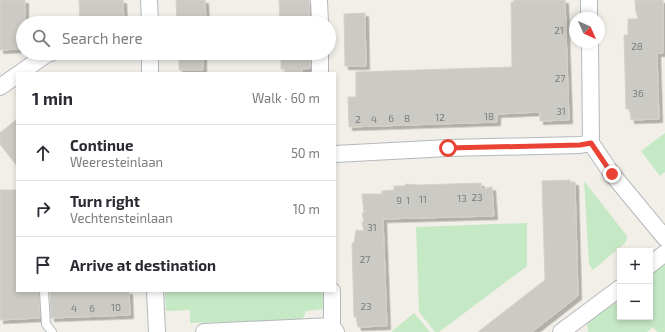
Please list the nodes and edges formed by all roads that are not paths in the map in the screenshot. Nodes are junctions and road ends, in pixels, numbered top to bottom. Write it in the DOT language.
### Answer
graph roads {
  1 [pos="149,0"];
  2 [pos="319,0"];
  3 [pos="589,0"];
  4 [pos="589,12"];
  5 [pos="150,16"];
  6 [pos="320,16"];
  7 [pos="590,48"];
  8 [pos="38,60"];
  9 [pos="150,60"];
  10 [pos="320,60"];
  11 [pos="21,72"];
  12 [pos="150,72"];
  13 [pos="320,72"];
  14 [pos="16,76"];
  15 [pos="0,87"];
  16 [pos="591,143"];
  17 [pos="336,154"];
  18 [pos="665,238"];
  19 [pos="665,253"];
  20 [pos="653,263"];
  21 [pos="617,290"];
  22 [pos="44,292"];
  23 [pos="155,292"];
  24 [pos="332,292"];
  25 [pos="334,329"];
  26 [pos="52,332"];
  27 [pos="157,332"];
  28 [pos="204,332"];
  29 [pos="561,332"];
  1 -- 5 [label="street"];
  2 -- 6 [label="street"];
  3 -- 4 [label="street"];
  7 -- 16 [label="street"];
  8 -- 11 [label="street"];
  9 -- 12 [label="street"];
  10 -- 13 [label="street"];
  14 -- 15 [label="street"];
  16 -- 17 [label="street"];
  16 -- 18 [label="street"];
  19 -- 20 [label="street"];
  21 -- 29 [label="street"];
  22 -- 26 [label="lane"];
  23 -- 27 [label="street"];
  24 -- 25 [label="street"];
  25 -- 28 [label="street"];
}
